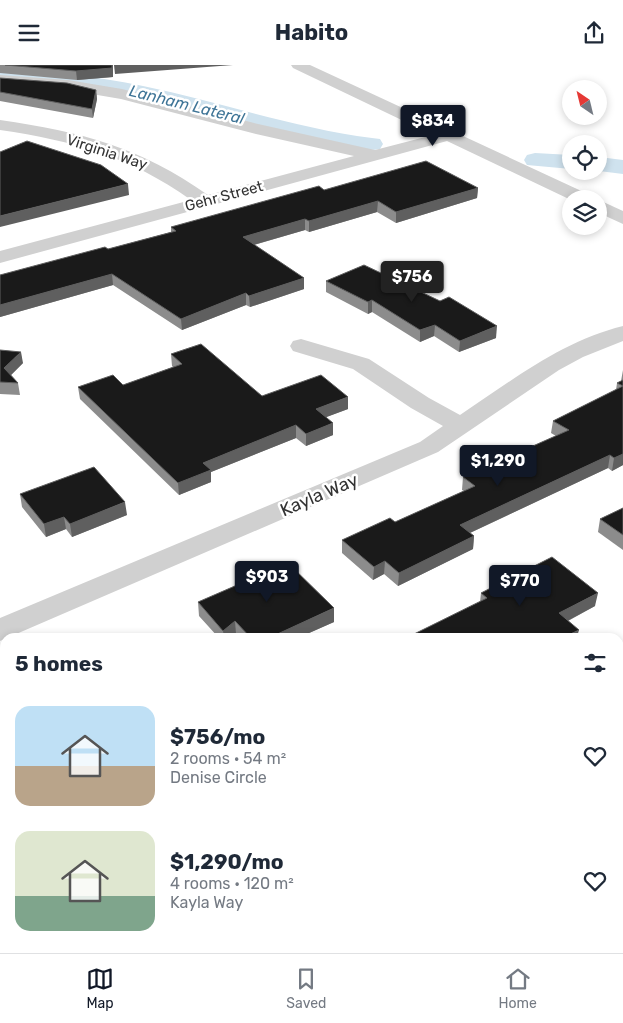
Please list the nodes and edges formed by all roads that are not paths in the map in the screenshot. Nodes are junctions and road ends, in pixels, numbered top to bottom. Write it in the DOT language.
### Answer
graph roads {
  1 [pos="298,65"];
  2 [pos="0,80"];
  3 [pos="2,126"];
  4 [pos="447,136"];
  5 [pos="375,155"];
  6 [pos="563,190"];
  7 [pos="206,201"];
  8 [pos="607,210"];
  9 [pos="623,218"];
  10 [pos="0,257"];
  11 [pos="623,333"];
  12 [pos="301,346"];
  13 [pos="462,426"];
  14 [pos="3,623"];
  1 -- 4 [label="street"];
  2 -- 5 [label="street"];
  3 -- 7 [label="street, Virginia Way"];
  4 -- 5 [label="street, Gehr Street"];
  4 -- 6 [label="street"];
  5 -- 7 [label="street, Gehr Street"];
  7 -- 10 [label="street, Gehr Street"];
  8 -- 9 [label="street"];
  11 -- 13 [label="street, Kayla Way"];
  12 -- 13 [label="street"];
  13 -- 14 [label="street, Kayla Way"];
}
